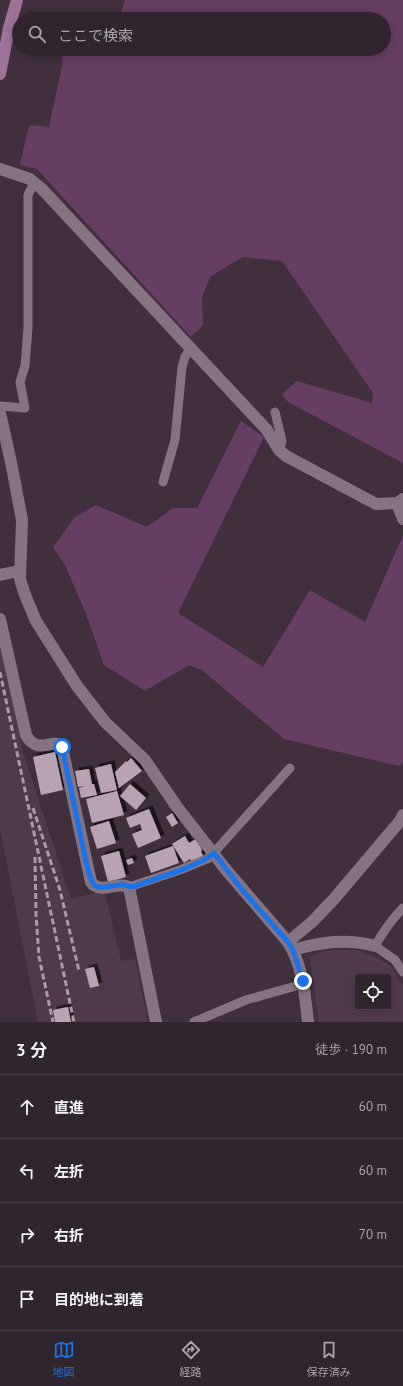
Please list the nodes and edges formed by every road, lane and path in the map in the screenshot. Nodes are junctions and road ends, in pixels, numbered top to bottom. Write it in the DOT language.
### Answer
graph roads {
  1 [pos="17,0"];
  2 [pos="14,12"];
  3 [pos="12,18"];
  4 [pos="0,74"];
  5 [pos="0,169"];
  6 [pos="36,183"];
  7 [pos="190,349"];
  8 [pos="0,406"];
  9 [pos="275,412"];
  10 [pos="0,413"];
  11 [pos="279,450"];
  12 [pos="163,482"];
  13 [pos="400,501"];
  14 [pos="403,519"];
  15 [pos="20,572"];
  16 [pos="0,575"];
  17 [pos="0,619"];
  18 [pos="290,768"];
  19 [pos="403,815"];
  20 [pos="214,853"];
  21 [pos="128,887"];
  22 [pos="403,908"];
  23 [pos="291,946"];
  24 [pos="375,946"];
  25 [pos="403,972"];
  26 [pos="303,984"];
  27 [pos="156,1022"];
  28 [pos="194,1022"];
  29 [pos="308,1022"];
  1 -- 2 [label="street"];
  3 -- 4 [label="street"];
  5 -- 6 [label="street"];
  6 -- 7 [label="street"];
  6 -- 8 [label="lane"];
  7 -- 11 [label="street"];
  7 -- 12 [label="lane"];
  9 -- 11 [label="lane"];
  10 -- 15 [label="street"];
  11 -- 13 [label="street"];
  13 -- 14 [label="street"];
  15 -- 16 [label="street"];
  15 -- 20 [label="street"];
  17 -- 21 [label="street"];
  18 -- 20 [label="lane"];
  19 -- 23 [label="street"];
  20 -- 21 [label="lane"];
  20 -- 23 [label="street"];
  21 -- 27 [label="street"];
  22 -- 24 [label="lane"];
  23 -- 24 [label="street"];
  23 -- 26 [label="street"];
  24 -- 25 [label="lane"];
  26 -- 28 [label="lane"];
  26 -- 29 [label="street"];
}
